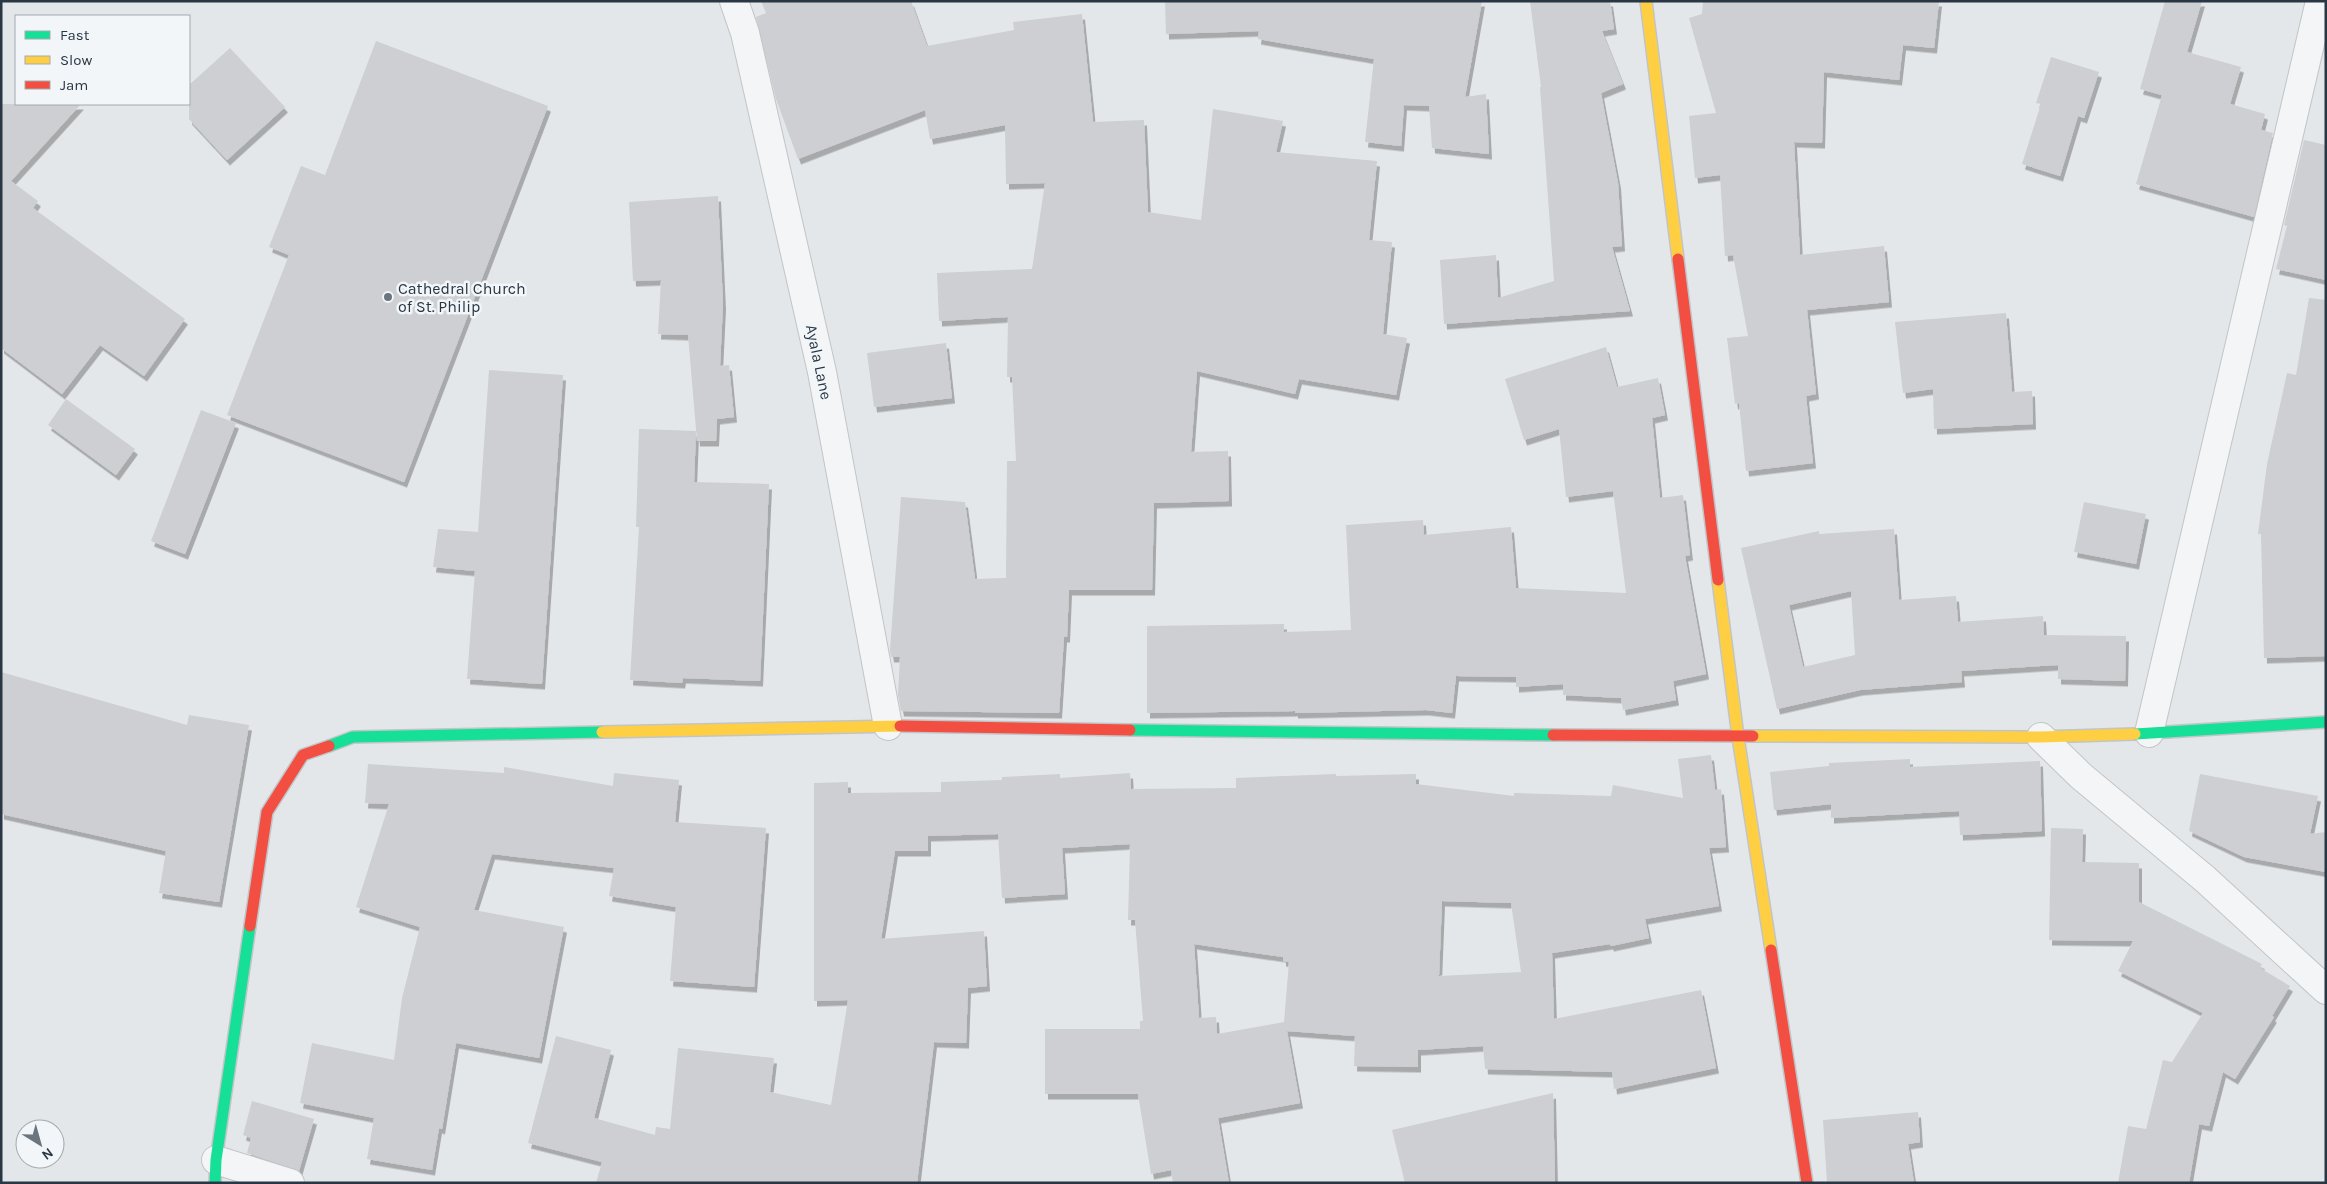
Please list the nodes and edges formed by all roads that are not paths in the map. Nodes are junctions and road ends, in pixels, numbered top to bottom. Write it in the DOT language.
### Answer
graph roads {
  1 [pos="734,1"];
  2 [pos="1646,1"];
  3 [pos="2320,1"];
  4 [pos="2326,722"];
  5 [pos="888,726"];
  6 [pos="2149,733"];
  7 [pos="1738,737"];
  8 [pos="2041,737"];
  9 [pos="2326,990"];
  10 [pos="215,1171"];
  11 [pos="290,1183"];
  12 [pos="1807,1183"];
  1 -- 5 [label="street, Ayala Lane"];
  2 -- 7 [label="street"];
  3 -- 6 [label="street"];
  4 -- 6 [label="street"];
  5 -- 7 [label="street"];
  5 -- 10 [label="street"];
  6 -- 8 [label="street"];
  7 -- 8 [label="street"];
  7 -- 12 [label="street"];
  8 -- 9 [label="street"];
  10 -- 11 [label="street"];
}
